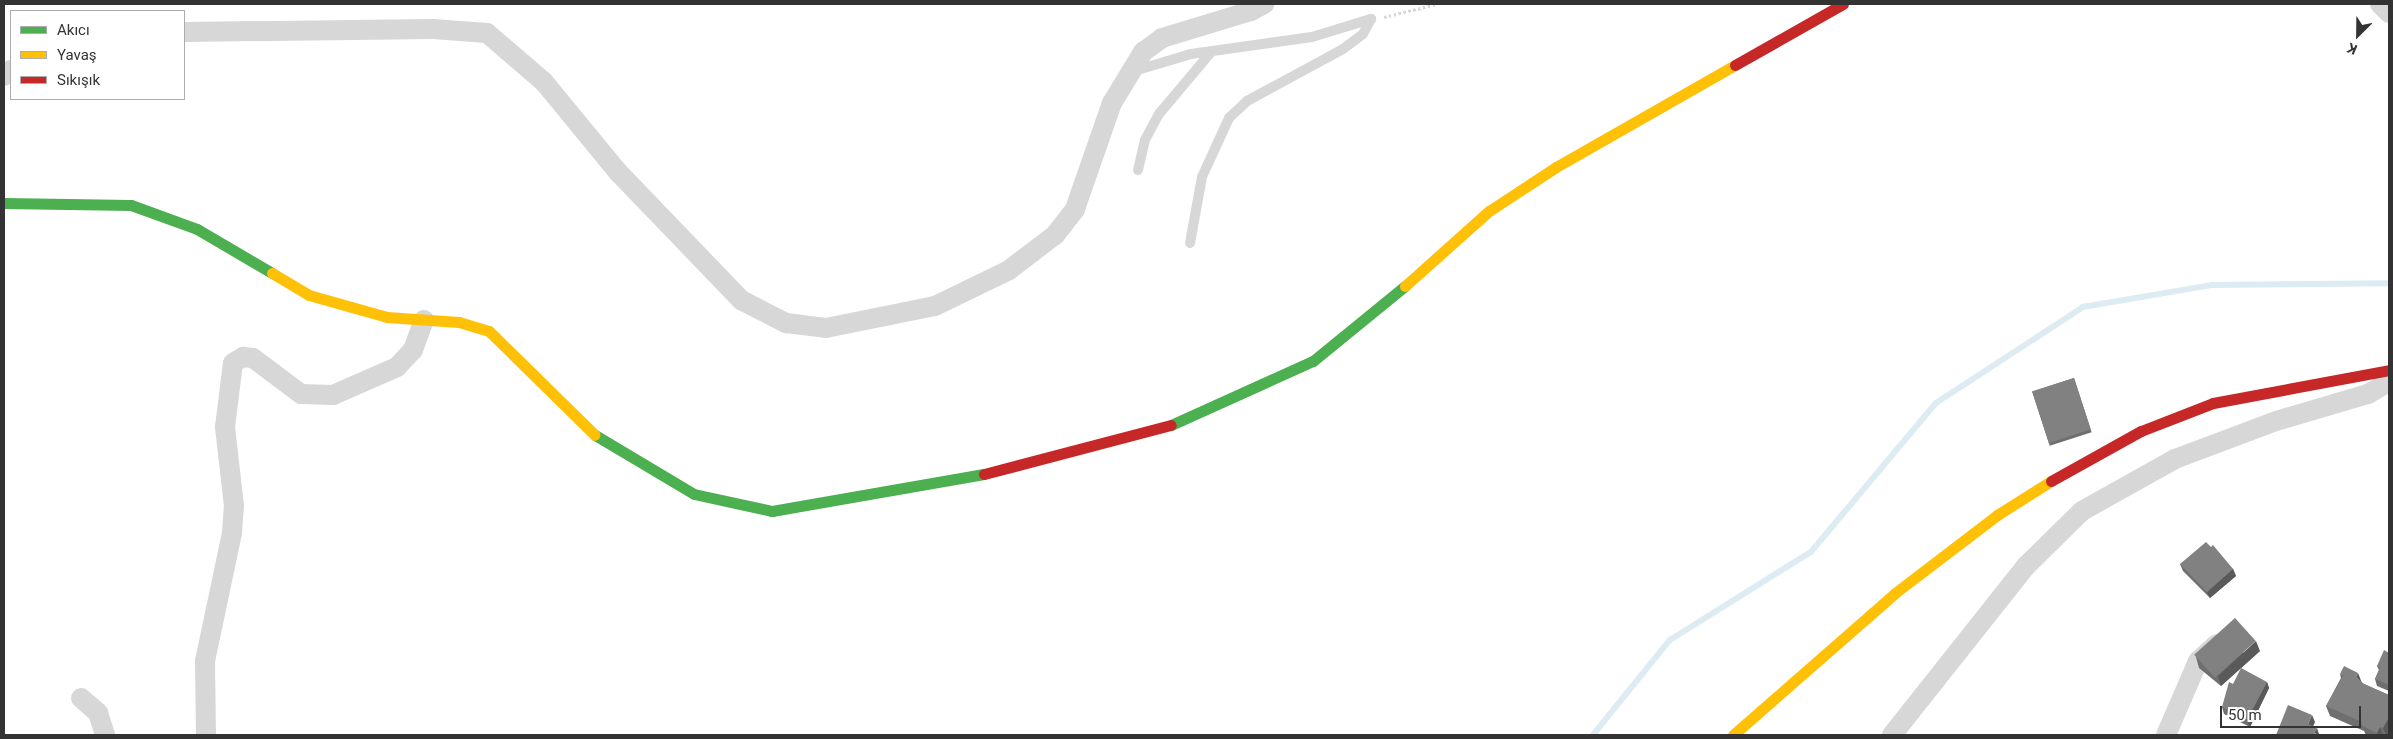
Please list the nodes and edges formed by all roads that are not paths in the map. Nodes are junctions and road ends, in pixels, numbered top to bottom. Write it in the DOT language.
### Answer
graph roads {
  1 [pos="1264,4"];
  2 [pos="1843,4"];
  3 [pos="2380,4"];
  4 [pos="2389,13"];
  5 [pos="185,32"];
  6 [pos="1211,52"];
  7 [pos="1130,72"];
  8 [pos="1138,170"];
  9 [pos="4,203"];
  10 [pos="1190,243"];
  11 [pos="424,320"];
  12 [pos="2389,370"];
  13 [pos="2389,382"];
  14 [pos="2229,633"];
  15 [pos="81,698"];
  16 [pos="105,735"];
  17 [pos="206,735"];
  18 [pos="1733,735"];
  19 [pos="1892,735"];
  20 [pos="2166,735"];
  1 -- 7 [label="street"];
  2 -- 11 [label="street"];
  3 -- 4 [label="street"];
  5 -- 7 [label="street"];
  6 -- 7 [label="lane"];
  6 -- 8 [label="lane"];
  6 -- 10 [label="lane"];
  9 -- 11 [label="street"];
  11 -- 17 [label="street"];
  12 -- 18 [label="street"];
  13 -- 19 [label="street"];
  14 -- 20 [label="street"];
  15 -- 16 [label="street"];
}
